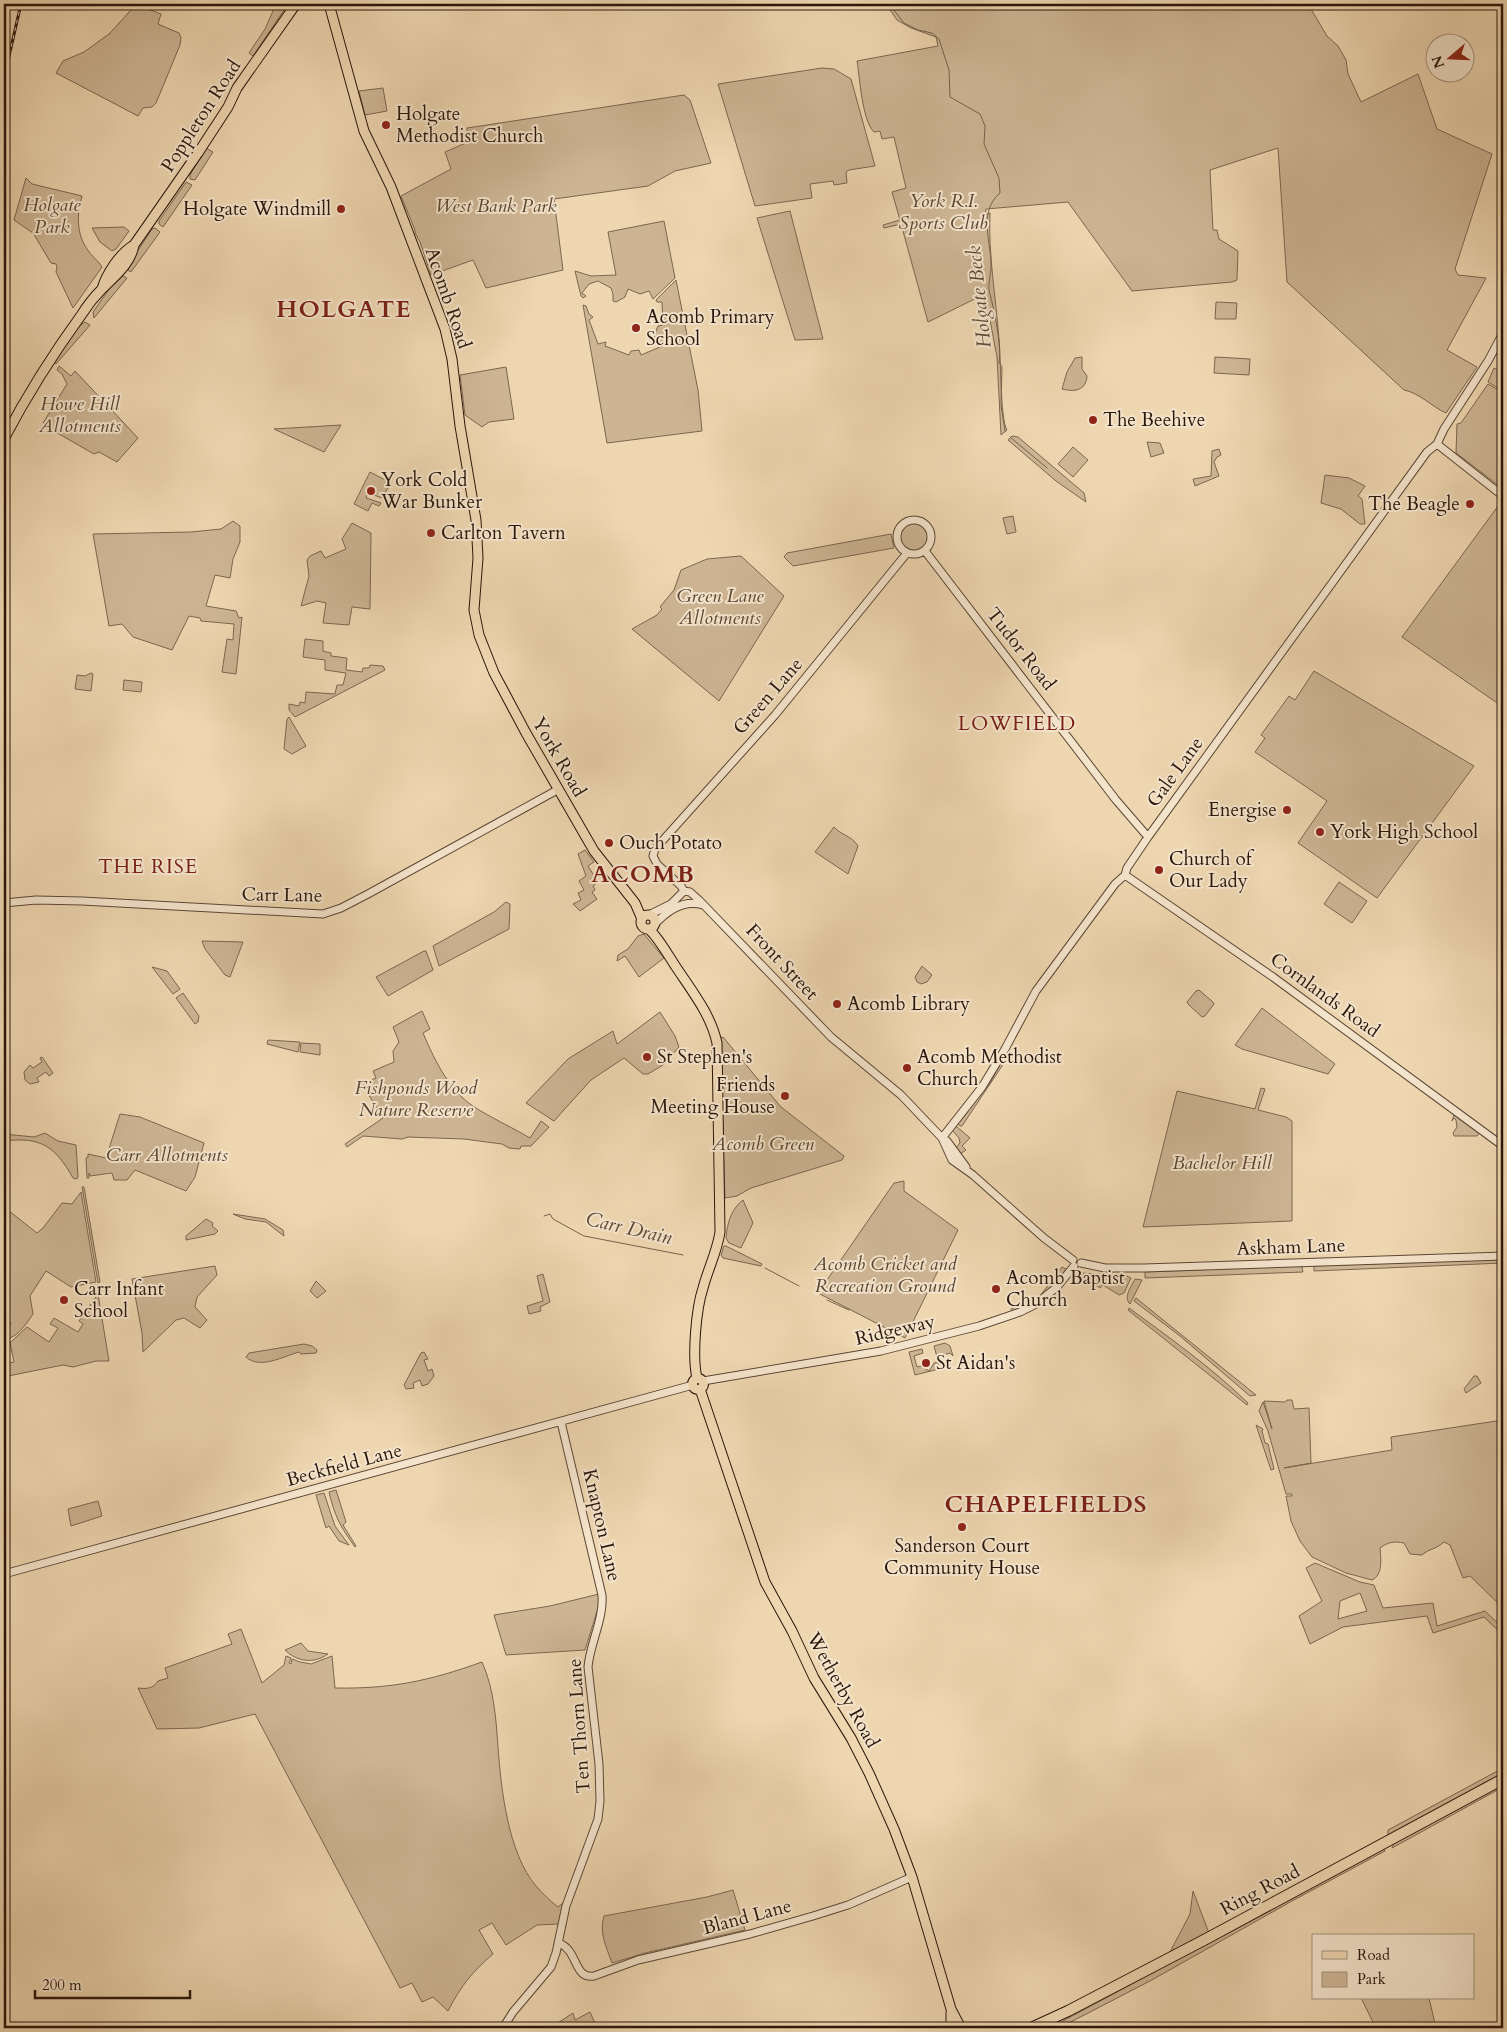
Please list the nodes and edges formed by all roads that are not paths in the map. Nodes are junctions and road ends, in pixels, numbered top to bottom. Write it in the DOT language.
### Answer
graph roads {
  1 [pos="296,4"];
  2 [pos="329,4"];
  3 [pos="1503,333"];
  4 [pos="4,438"];
  5 [pos="1437,444"];
  6 [pos="1503,496"];
  7 [pos="925,551"];
  8 [pos="907,553"];
  9 [pos="475,616"];
  10 [pos="559,789"];
  11 [pos="1148,837"];
  12 [pos="1124,875"];
  13 [pos="692,893"];
  14 [pos="682,894"];
  15 [pos="4,903"];
  16 [pos="688,903"];
  17 [pos="704,905"];
  18 [pos="647,917"];
  19 [pos="653,926"];
  20 [pos="942,1135"];
  21 [pos="1503,1146"];
  22 [pos="1503,1256"];
  23 [pos="1076,1263"];
  24 [pos="698,1383"];
  25 [pos="561,1422"];
  26 [pos="4,1574"];
  27 [pos="594,1636"];
  28 [pos="1503,1779"];
  29 [pos="912,1877"];
  30 [pos="559,1943"];
  31 [pos="951,2009"];
  32 [pos="1050,2020"];
  33 [pos="503,2028"];
  34 [pos="951,2028"];
  35 [pos="962,2028"];
  36 [pos="1031,2028"];
  37 [pos="1043,2028"];
  1 -- 4 [label="main road, Poppleton Road"];
  2 -- 9 [label="main road, Acomb Road"];
  3 -- 5 [label="street, Gale Lane"];
  5 -- 6 [label="street"];
  5 -- 11 [label="street, Gale Lane"];
  7 -- 8 [label="street"];
  7 -- 8 [label="street"];
  7 -- 11 [label="street, Tudor Road"];
  8 -- 14 [label="street, Green Lane"];
  9 -- 10 [label="main road, York Road"];
  10 -- 15 [label="street, Carr Lane"];
  10 -- 18 [label="main road, York Road"];
  11 -- 12 [label="street, Gale Lane"];
  12 -- 20 [label="street, Gale Lane"];
  12 -- 21 [label="street, Cornlands Road"];
  13 -- 14 [label="street"];
  13 -- 16 [label="street"];
  13 -- 17 [label="street, Front Street"];
  14 -- 16 [label="street"];
  14 -- 18 [label="street"];
  16 -- 17 [label="street"];
  16 -- 19 [label="street"];
  17 -- 20 [label="street, Front Street"];
  18 -- 19 [label="main road, York Road"];
  19 -- 24 [label="main road, Wetherby Road"];
  20 -- 23 [label="street, Askham Lane"];
  22 -- 23 [label="street, Askham Lane"];
  23 -- 24 [label="street, Ridgeway"];
  24 -- 25 [label="street, Beckfield Lane"];
  24 -- 29 [label="main road, Wetherby Road"];
  25 -- 26 [label="street, Beckfield Lane"];
  25 -- 27 [label="street, Knapton Lane"];
  27 -- 30 [label="street, Ten Thorn Lane"];
  28 -- 32 [label="highway, Ring Road"];
  29 -- 30 [label="street, Bland Lane"];
  29 -- 31 [label="main road, Wetherby Road"];
  30 -- 33 [label="street, Ten Thorn Lane"];
  31 -- 34 [label="main road, Wetherby Road"];
  31 -- 35 [label="main road, Wetherby Road"];
  32 -- 36 [label="highway, Ring Road"];
  32 -- 37 [label="highway"];
}
